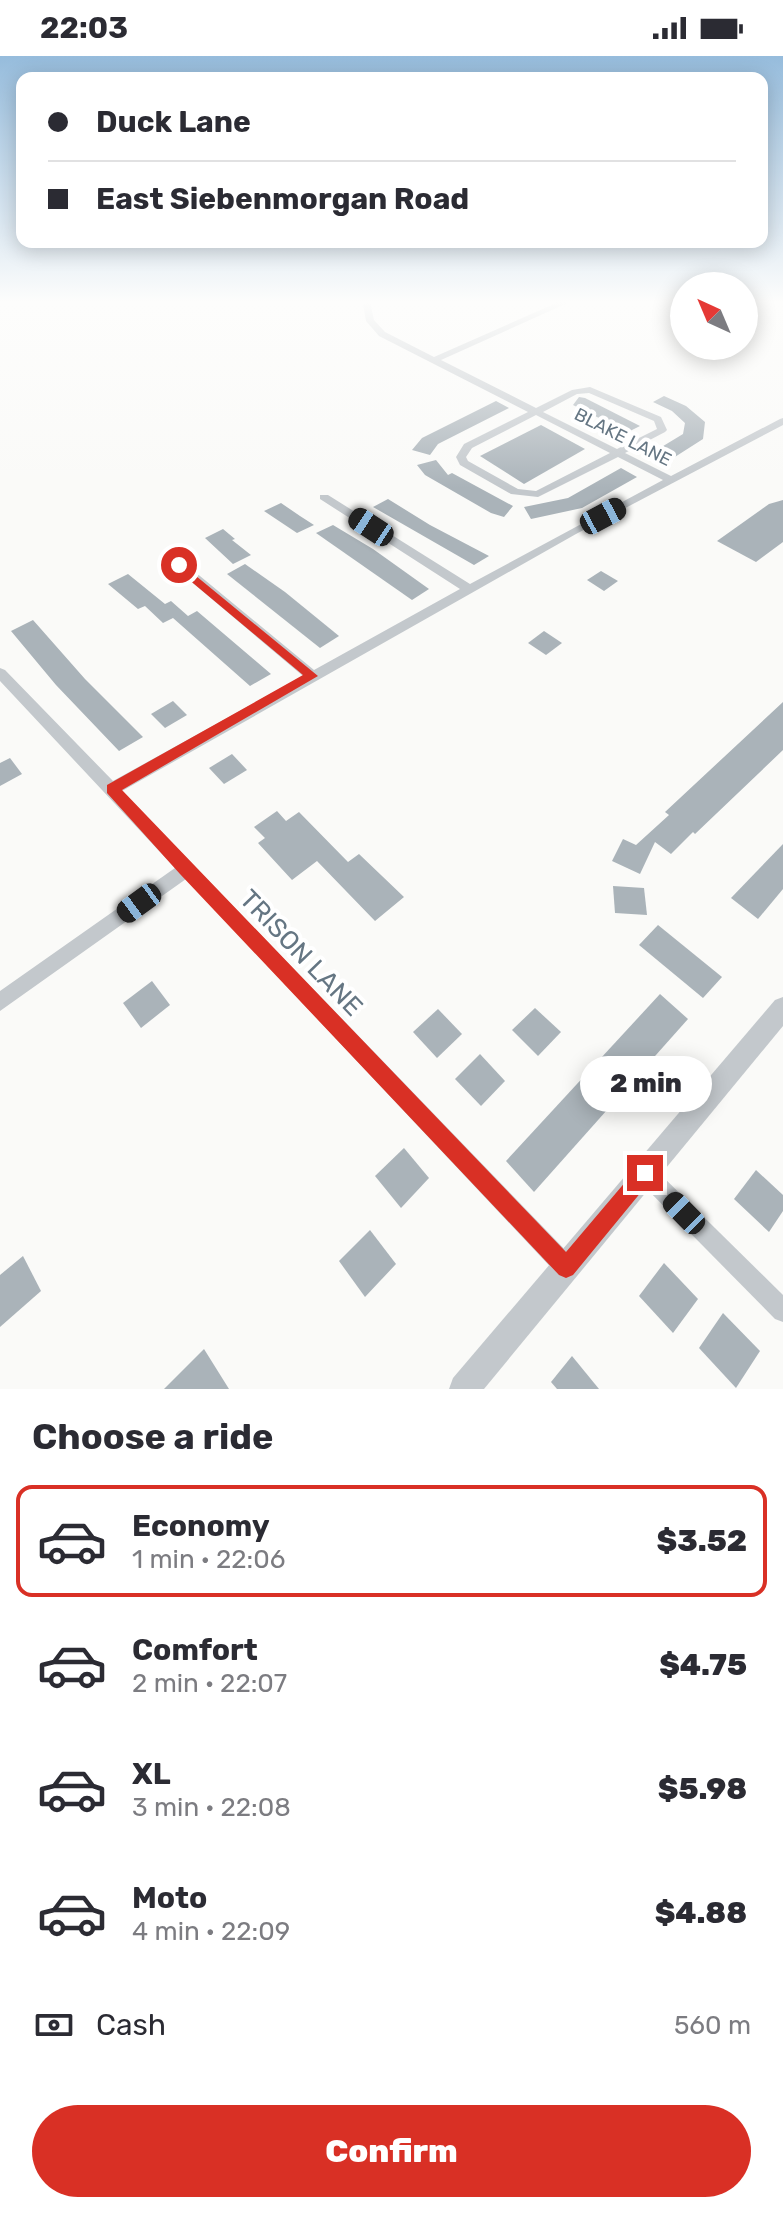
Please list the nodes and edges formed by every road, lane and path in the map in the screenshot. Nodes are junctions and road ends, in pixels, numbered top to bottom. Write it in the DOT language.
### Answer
graph roads {
  1 [pos="441,363"];
  2 [pos="538,411"];
  3 [pos="783,421"];
  4 [pos="621,453"];
  5 [pos="671,480"];
  6 [pos="324,497"];
  7 [pos="179,565"];
  8 [pos="469,589"];
  9 [pos="0,673"];
  10 [pos="312,676"];
  11 [pos="112,789"];
  12 [pos="185,870"];
  13 [pos="0,1002"];
  14 [pos="783,1008"];
  15 [pos="645,1173"];
  16 [pos="566,1267"];
  17 [pos="783,1311"];
  18 [pos="464,1389"];
  1 -- 2 [label="street, BLAKE LANE"];
  2 -- 4 [label="street, BLAKE LANE"];
  2 -- 4 [label="street"];
  2 -- 4 [label="street"];
  3 -- 5 [label="street"];
  4 -- 5 [label="street, BLAKE LANE"];
  5 -- 8 [label="street"];
  6 -- 8 [label="street"];
  7 -- 10 [label="street"];
  8 -- 10 [label="street"];
  9 -- 11 [label="street, TRISON LANE"];
  10 -- 11 [label="street"];
  11 -- 12 [label="street, TRISON LANE"];
  12 -- 13 [label="street"];
  12 -- 16 [label="street, TRISON LANE"];
  14 -- 15 [label="street"];
  15 -- 16 [label="street"];
  15 -- 17 [label="street"];
  16 -- 18 [label="street"];
}
